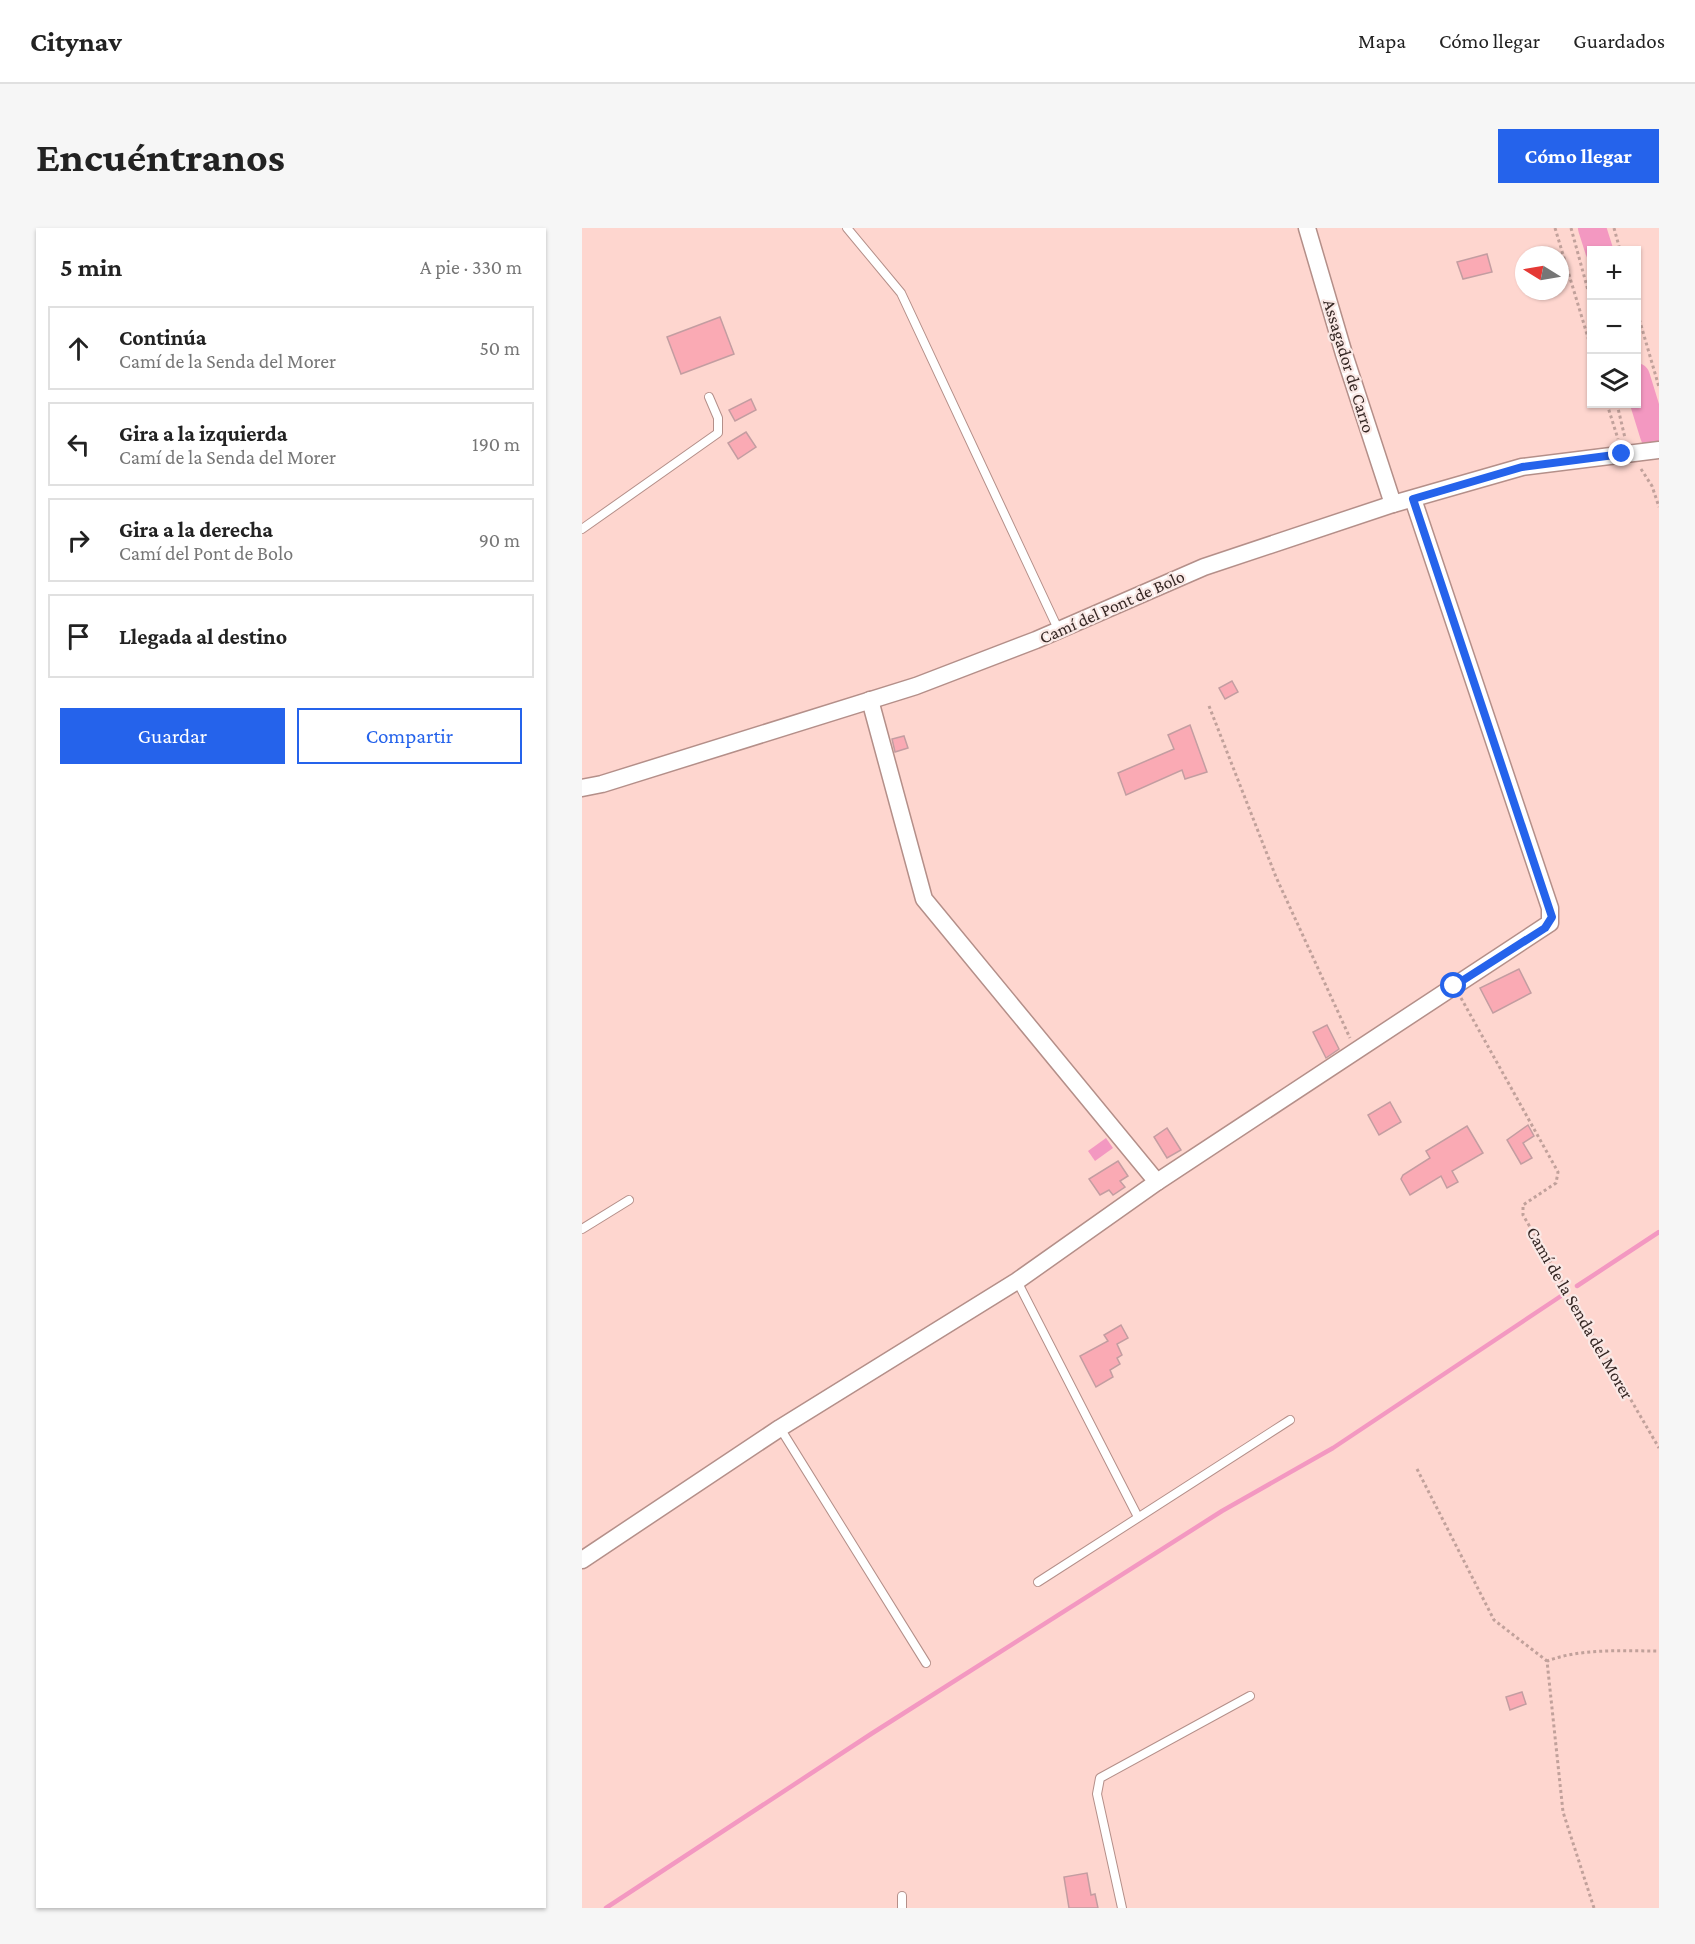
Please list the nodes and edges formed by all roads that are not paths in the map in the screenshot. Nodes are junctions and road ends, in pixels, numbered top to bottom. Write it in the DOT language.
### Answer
graph roads {
  1 [pos="847,228"];
  2 [pos="1307,228"];
  3 [pos="709,397"];
  4 [pos="1653,451"];
  5 [pos="1413,499"];
  6 [pos="1393,504"];
  7 [pos="582,529"];
  8 [pos="1059,631"];
  9 [pos="870,700"];
  10 [pos="582,788"];
  11 [pos="1157,1182"];
  12 [pos="629,1200"];
  13 [pos="582,1230"];
  14 [pos="1017,1281"];
  15 [pos="1290,1420"];
  16 [pos="780,1428"];
  17 [pos="1138,1517"];
  18 [pos="582,1560"];
  19 [pos="1038,1582"];
  20 [pos="926,1663"];
  21 [pos="1250,1695"];
  22 [pos="902,1896"];
  23 [pos="902,1908"];
  24 [pos="1122,1908"];
  1 -- 8 [label="lane"];
  2 -- 6 [label="street, Assagador de Carro"];
  3 -- 7 [label="lane"];
  4 -- 5 [label="street, Camí del Pont de Bolo"];
  5 -- 6 [label="street, Camí del Pont de Bolo"];
  5 -- 11 [label="street"];
  6 -- 8 [label="street, Camí del Pont de Bolo"];
  8 -- 9 [label="street, Camí del Pont de Bolo"];
  9 -- 10 [label="street, Camí del Pont de Bolo"];
  9 -- 11 [label="street"];
  11 -- 14 [label="street"];
  12 -- 13 [label="lane"];
  14 -- 16 [label="street"];
  14 -- 17 [label="lane"];
  15 -- 17 [label="lane"];
  16 -- 18 [label="street"];
  16 -- 20 [label="lane"];
  17 -- 19 [label="lane"];
  21 -- 24 [label="lane"];
  22 -- 23 [label="lane"];
}
